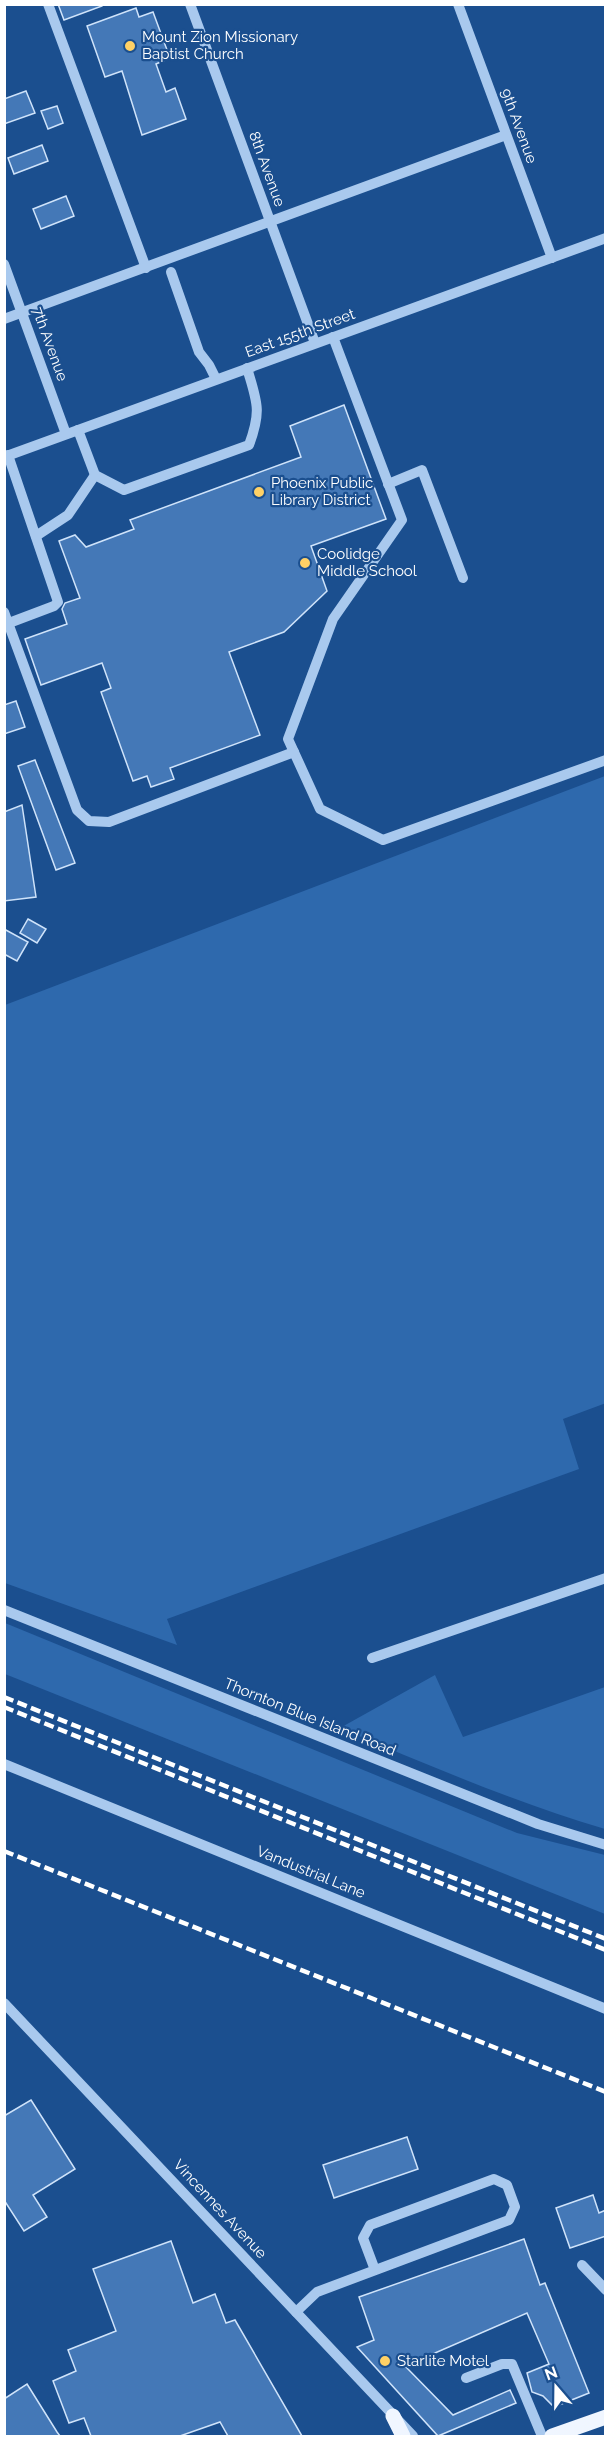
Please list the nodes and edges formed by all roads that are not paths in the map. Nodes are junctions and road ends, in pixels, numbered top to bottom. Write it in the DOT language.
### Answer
graph roads {
  1 [pos="48,4"];
  2 [pos="190,4"];
  3 [pos="458,4"];
  4 [pos="506,135"];
  5 [pos="270,222"];
  6 [pos="606,238"];
  7 [pos="552,258"];
  8 [pos="4,264"];
  9 [pos="146,267"];
  10 [pos="171,272"];
  11 [pos="22,313"];
  12 [pos="4,320"];
  13 [pos="333,337"];
  14 [pos="315,343"];
  15 [pos="247,368"];
  16 [pos="216,379"];
  17 [pos="78,430"];
  18 [pos="66,434"];
  19 [pos="6,456"];
  20 [pos="95,475"];
  21 [pos="388,484"];
  22 [pos="36,536"];
  23 [pos="463,578"];
  24 [pos="4,612"];
  25 [pos="9,623"];
  26 [pos="294,752"];
  27 [pos="606,760"];
  28 [pos="606,1578"];
  29 [pos="4,1610"];
  30 [pos="372,1658"];
  31 [pos="4,1764"];
  32 [pos="606,1845"];
  33 [pos="4,2003"];
  34 [pos="606,2009"];
  35 [pos="582,2265"];
  36 [pos="375,2270"];
  37 [pos="606,2290"];
  38 [pos="296,2312"];
  39 [pos="466,2378"];
  40 [pos="393,2416"];
  41 [pos="606,2417"];
  42 [pos="403,2436"];
  43 [pos="413,2436"];
  44 [pos="542,2436"];
  45 [pos="552,2436"];
  1 -- 9 [label="street"];
  2 -- 5 [label="street, 8th Avenue"];
  3 -- 4 [label="street, 9th Avenue"];
  4 -- 5 [label="street"];
  4 -- 7 [label="street, 9th Avenue"];
  5 -- 9 [label="street"];
  5 -- 14 [label="street, 8th Avenue"];
  6 -- 7 [label="street, East 155th Street"];
  7 -- 13 [label="street, East 155th Street"];
  8 -- 11 [label="street, 7th Avenue"];
  9 -- 11 [label="street"];
  10 -- 16 [label="street"];
  11 -- 12 [label="street"];
  11 -- 18 [label="street, 7th Avenue"];
  13 -- 14 [label="street, East 155th Street"];
  13 -- 21 [label="street"];
  14 -- 15 [label="street, East 155th Street"];
  15 -- 16 [label="street, East 155th Street"];
  15 -- 20 [label="street"];
  16 -- 17 [label="street, East 155th Street"];
  17 -- 18 [label="street, East 155th Street"];
  17 -- 20 [label="street"];
  18 -- 19 [label="street, East 155th Street"];
  19 -- 22 [label="street"];
  20 -- 22 [label="street"];
  21 -- 23 [label="street"];
  21 -- 26 [label="street"];
  22 -- 25 [label="street"];
  24 -- 25 [label="street"];
  25 -- 26 [label="street"];
  26 -- 27 [label="street"];
  28 -- 30 [label="street"];
  29 -- 32 [label="street, Thornton Blue Island Road"];
  31 -- 34 [label="street, Vandustrial Lane"];
  33 -- 38 [label="street, Vincennes Avenue"];
  35 -- 37 [label="street"];
  36 -- 36 [label="street"];
  36 -- 38 [label="street"];
  38 -- 40 [label="street, Vincennes Avenue"];
  39 -- 44 [label="street"];
  40 -- 42 [label="main road"];
  40 -- 43 [label="street, Vincennes Avenue"];
  41 -- 45 [label="main road"];
}
